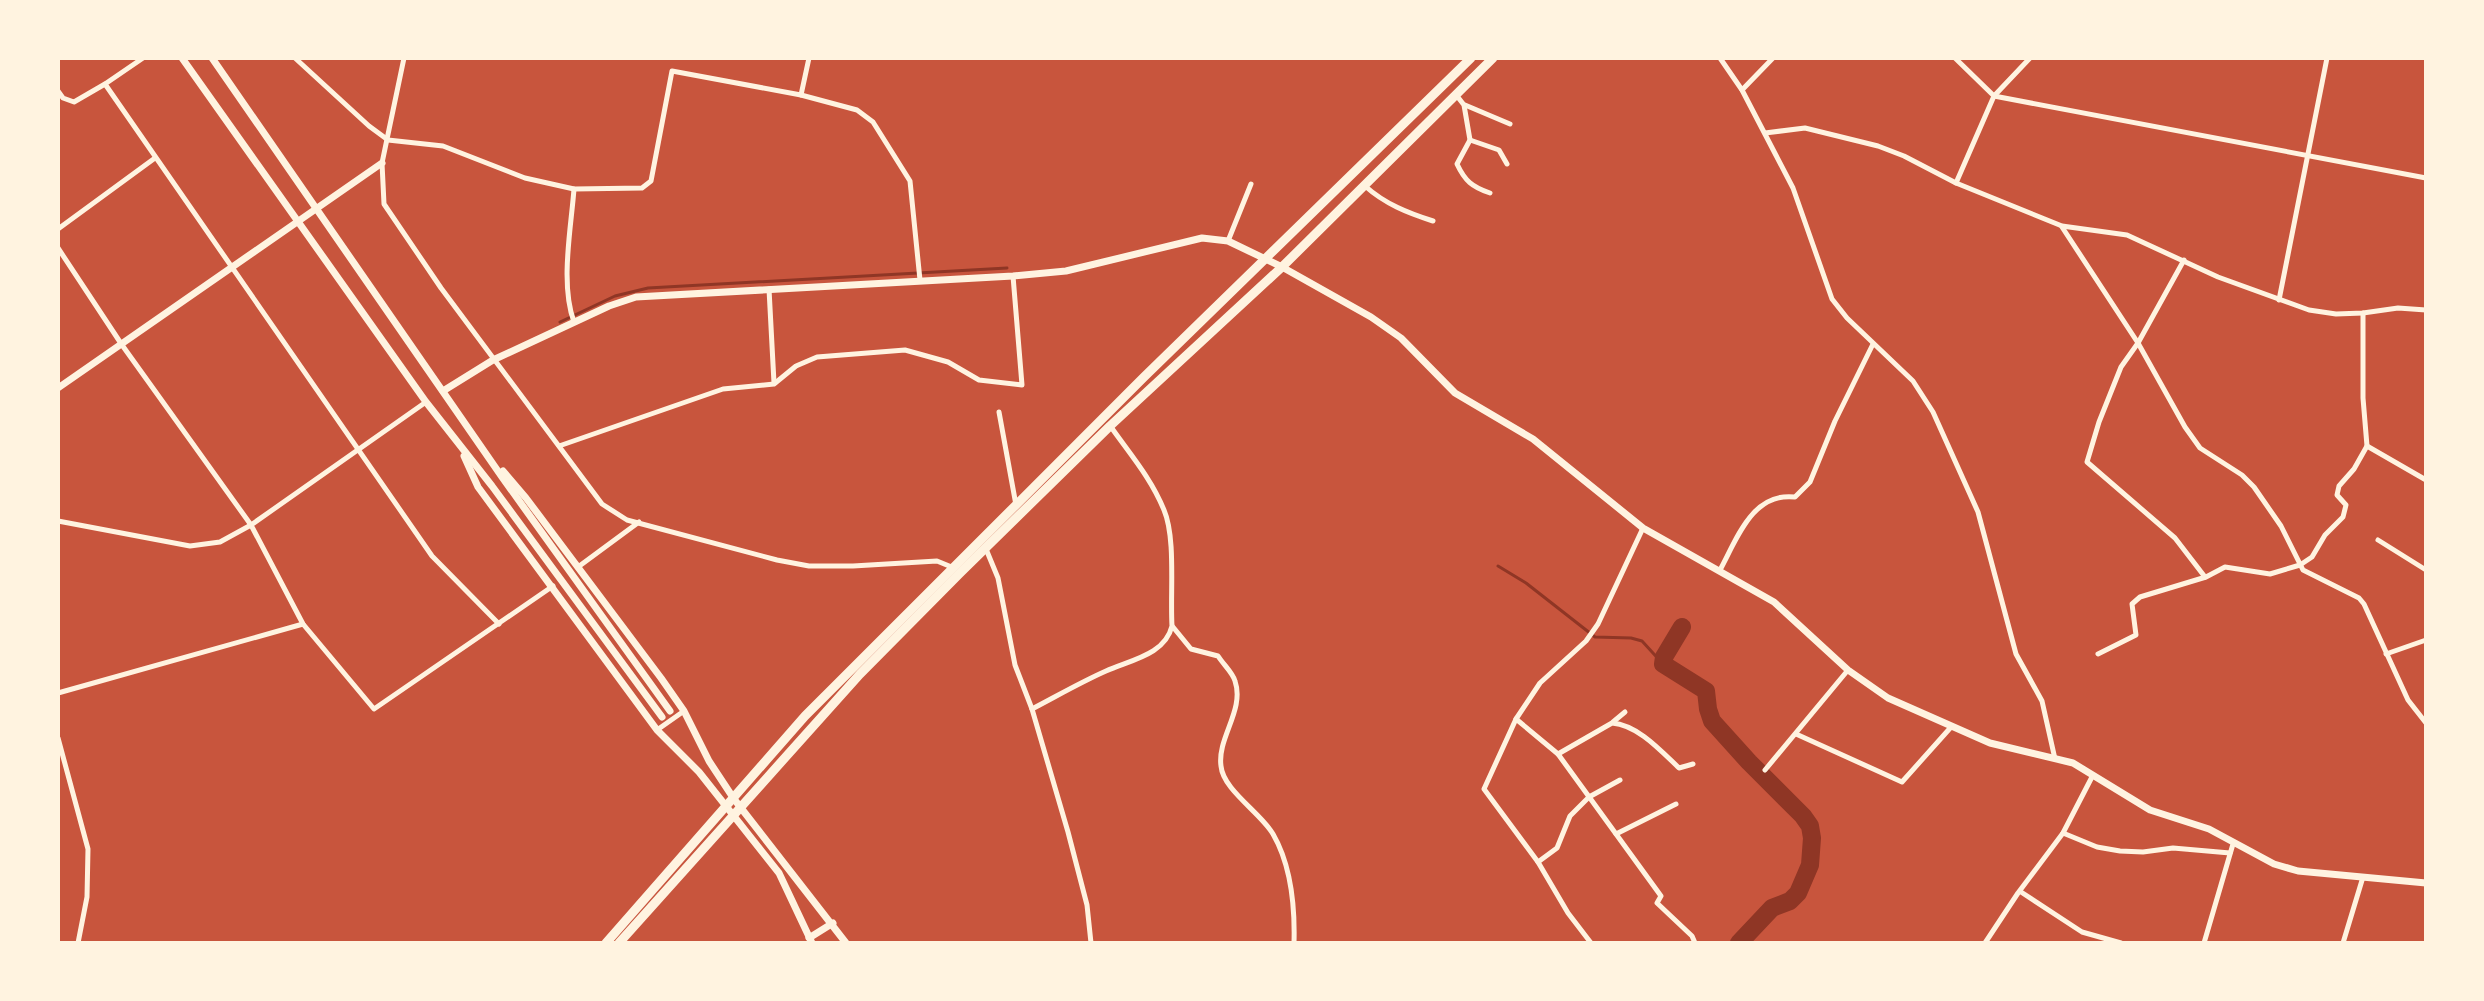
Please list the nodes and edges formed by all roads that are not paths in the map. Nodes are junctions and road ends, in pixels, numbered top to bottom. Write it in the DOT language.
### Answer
graph roads {
  1 [pos="143,58"];
  2 [pos="182,58"];
  3 [pos="212,58"];
  4 [pos="295,58"];
  5 [pos="404,58"];
  6 [pos="809,58"];
  7 [pos="1471,58"];
  8 [pos="1493,58"];
  9 [pos="1720,58"];
  10 [pos="1773,58"];
  11 [pos="1955,58"];
  12 [pos="2030,58"];
  13 [pos="2327,58"];
  14 [pos="105,84"];
  15 [pos="1742,90"];
  16 [pos="58,91"];
  17 [pos="801,95"];
  18 [pos="1456,95"];
  19 [pos="1994,96"];
  20 [pos="1464,105"];
  21 [pos="1510,124"];
  22 [pos="1765,133"];
  23 [pos="388,140"];
  24 [pos="1470,140"];
  25 [pos="2308,155"];
  26 [pos="155,158"];
  27 [pos="382,163"];
  28 [pos="1507,164"];
  29 [pos="2426,178"];
  30 [pos="1956,183"];
  31 [pos="1251,184"];
  32 [pos="1365,185"];
  33 [pos="574,189"];
  34 [pos="1490,193"];
  35 [pos="1433,221"];
  36 [pos="2062,226"];
  37 [pos="58,229"];
  38 [pos="1228,241"];
  39 [pos="58,248"];
  40 [pos="1265,258"];
  41 [pos="2184,260"];
  42 [pos="232,267"];
  43 [pos="1282,267"];
  44 [pos="1013,276"];
  45 [pos="920,280"];
  46 [pos="769,289"];
  47 [pos="2279,301"];
  48 [pos="2426,310"];
  49 [pos="2363,313"];
  50 [pos="575,323"];
  51 [pos="2138,343"];
  52 [pos="1873,344"];
  53 [pos="122,345"];
  54 [pos="493,360"];
  55 [pos="774,384"];
  56 [pos="58,388"];
  57 [pos="443,391"];
  58 [pos="426,402"];
  59 [pos="999,412"];
  60 [pos="1110,426"];
  61 [pos="460,446"];
  62 [pos="480,446"];
  63 [pos="559,446"];
  64 [pos="2367,446"];
  65 [pos="360,449"];
  66 [pos="2426,480"];
  67 [pos="1016,506"];
  68 [pos="58,521"];
  69 [pos="639,522"];
  70 [pos="251,525"];
  71 [pos="1643,528"];
  72 [pos="2378,540"];
  73 [pos="986,549"];
  74 [pos="2300,565"];
  75 [pos="577,567"];
  76 [pos="957,570"];
  77 [pos="1720,570"];
  78 [pos="2426,570"];
  79 [pos="2206,577"];
  80 [pos="553,586"];
  81 [pos="303,624"];
  82 [pos="499,624"];
  83 [pos="1172,626"];
  84 [pos="2426,640"];
  85 [pos="2098,654"];
  86 [pos="2386,654"];
  87 [pos="1848,670"];
  88 [pos="58,693"];
  89 [pos="1032,709"];
  90 [pos="670,711"];
  91 [pos="684,711"];
  92 [pos="1625,712"];
  93 [pos="662,717"];
  94 [pos="1516,719"];
  95 [pos="1612,723"];
  96 [pos="2426,723"];
  97 [pos="1952,726"];
  98 [pos="657,730"];
  99 [pos="1796,734"];
  100 [pos="58,738"];
  101 [pos="1558,754"];
  102 [pos="2055,759"];
  103 [pos="1693,764"];
  104 [pos="1765,770"];
  105 [pos="2094,775"];
  106 [pos="1620,780"];
  107 [pos="1589,797"];
  108 [pos="731,802"];
  109 [pos="1676,804"];
  110 [pos="738,812"];
  111 [pos="2063,833"];
  112 [pos="1616,834"];
  113 [pos="2233,844"];
  114 [pos="2230,853"];
  115 [pos="1538,862"];
  116 [pos="2363,877"];
  117 [pos="2426,883"];
  118 [pos="2021,892"];
  119 [pos="833,923"];
  120 [pos="810,940"];
  121 [pos="78,943"];
  122 [pos="606,943"];
  123 [pos="619,943"];
  124 [pos="846,943"];
  125 [pos="1091,943"];
  126 [pos="1294,943"];
  127 [pos="1591,943"];
  128 [pos="1695,943"];
  129 [pos="1985,943"];
  130 [pos="2121,943"];
  131 [pos="2204,943"];
  132 [pos="2343,943"];
  1 -- 14 [label="street"];
  2 -- 58 [label="street"];
  3 -- 57 [label="street"];
  4 -- 23 [label="street"];
  5 -- 23 [label="street"];
  6 -- 17 [label="street"];
  7 -- 40 [label="main road"];
  8 -- 18 [label="main road"];
  9 -- 15 [label="street"];
  10 -- 15 [label="street"];
  11 -- 19 [label="street"];
  12 -- 19 [label="street"];
  13 -- 25 [label="street"];
  14 -- 16 [label="street"];
  14 -- 26 [label="street"];
  15 -- 22 [label="street"];
  17 -- 33 [label="street"];
  17 -- 45 [label="street"];
  18 -- 20 [label="street"];
  18 -- 32 [label="main road"];
  19 -- 25 [label="street"];
  19 -- 30 [label="street"];
  20 -- 21 [label="street"];
  20 -- 24 [label="street"];
  22 -- 30 [label="street"];
  22 -- 52 [label="street"];
  23 -- 27 [label="street"];
  23 -- 33 [label="street"];
  24 -- 28 [label="street"];
  24 -- 34 [label="street"];
  25 -- 29 [label="street"];
  25 -- 47 [label="street"];
  26 -- 37 [label="street"];
  26 -- 42 [label="street"];
  27 -- 42 [label="street"];
  27 -- 54 [label="street"];
  30 -- 36 [label="street"];
  31 -- 38 [label="street"];
  32 -- 35 [label="street"];
  32 -- 43 [label="main road"];
  33 -- 50 [label="street"];
  36 -- 41 [label="street"];
  36 -- 51 [label="street"];
  38 -- 40 [label="street"];
  38 -- 44 [label="street"];
  39 -- 53 [label="street"];
  40 -- 43 [label="street"];
  40 -- 67 [label="main road"];
  41 -- 47 [label="street"];
  41 -- 51 [label="street"];
  42 -- 53 [label="street"];
  42 -- 65 [label="street"];
  43 -- 60 [label="main road"];
  43 -- 71 [label="street"];
  44 -- 45 [label="street"];
  44 -- 55 [label="street"];
  45 -- 46 [label="street"];
  46 -- 50 [label="street"];
  46 -- 55 [label="street"];
  47 -- 49 [label="street"];
  48 -- 49 [label="street"];
  49 -- 64 [label="street"];
  50 -- 54 [label="street"];
  51 -- 74 [label="street"];
  51 -- 79 [label="street"];
  52 -- 77 [label="street"];
  52 -- 102 [label="street"];
  53 -- 56 [label="street"];
  53 -- 70 [label="street"];
  54 -- 57 [label="street"];
  54 -- 63 [label="street"];
  55 -- 63 [label="street"];
  57 -- 62 [label="street"];
  58 -- 61 [label="street"];
  58 -- 65 [label="street"];
  59 -- 67 [label="street"];
  60 -- 73 [label="main road"];
  60 -- 83 [label="street"];
  61 -- 80 [label="street"];
  61 -- 93 [label="street"];
  62 -- 75 [label="street"];
  62 -- 90 [label="street"];
  63 -- 69 [label="street"];
  64 -- 66 [label="street"];
  64 -- 74 [label="street"];
  65 -- 70 [label="street"];
  65 -- 82 [label="street"];
  67 -- 76 [label="main road"];
  68 -- 70 [label="street"];
  69 -- 75 [label="street"];
  69 -- 76 [label="street"];
  70 -- 81 [label="street"];
  71 -- 77 [label="street"];
  71 -- 94 [label="street"];
  72 -- 78 [label="street"];
  73 -- 76 [label="main road"];
  73 -- 89 [label="street"];
  74 -- 79 [label="street"];
  74 -- 86 [label="street"];
  75 -- 91 [label="street"];
  76 -- 108 [label="main road"];
  76 -- 110 [label="main road"];
  77 -- 87 [label="street"];
  79 -- 85 [label="street"];
  80 -- 82 [label="street"];
  80 -- 98 [label="street"];
  81 -- 82 [label="street"];
  81 -- 88 [label="street"];
  83 -- 89 [label="street"];
  83 -- 126 [label="street"];
  84 -- 86 [label="street"];
  86 -- 96 [label="street"];
  87 -- 97 [label="street"];
  87 -- 99 [label="street"];
  89 -- 125 [label="street"];
  91 -- 98 [label="street"];
  91 -- 108 [label="street"];
  92 -- 95 [label="street"];
  94 -- 101 [label="street"];
  94 -- 115 [label="street"];
  95 -- 101 [label="street"];
  95 -- 103 [label="street"];
  97 -- 99 [label="street"];
  97 -- 102 [label="street"];
  98 -- 108 [label="street"];
  99 -- 104 [label="street"];
  100 -- 121 [label="street"];
  101 -- 107 [label="street"];
  102 -- 105 [label="street"];
  105 -- 111 [label="street"];
  105 -- 113 [label="street"];
  106 -- 107 [label="street"];
  107 -- 112 [label="street"];
  107 -- 115 [label="street"];
  108 -- 110 [label="street"];
  108 -- 122 [label="main road"];
  109 -- 112 [label="street"];
  110 -- 119 [label="street"];
  110 -- 120 [label="street"];
  110 -- 123 [label="main road"];
  111 -- 114 [label="street"];
  111 -- 118 [label="street"];
  112 -- 128 [label="street"];
  113 -- 114 [label="street"];
  113 -- 116 [label="street"];
  114 -- 131 [label="street"];
  115 -- 127 [label="street"];
  116 -- 117 [label="street"];
  116 -- 132 [label="street"];
  118 -- 129 [label="street"];
  118 -- 130 [label="street"];
  119 -- 120 [label="street"];
  119 -- 124 [label="street"];
}
